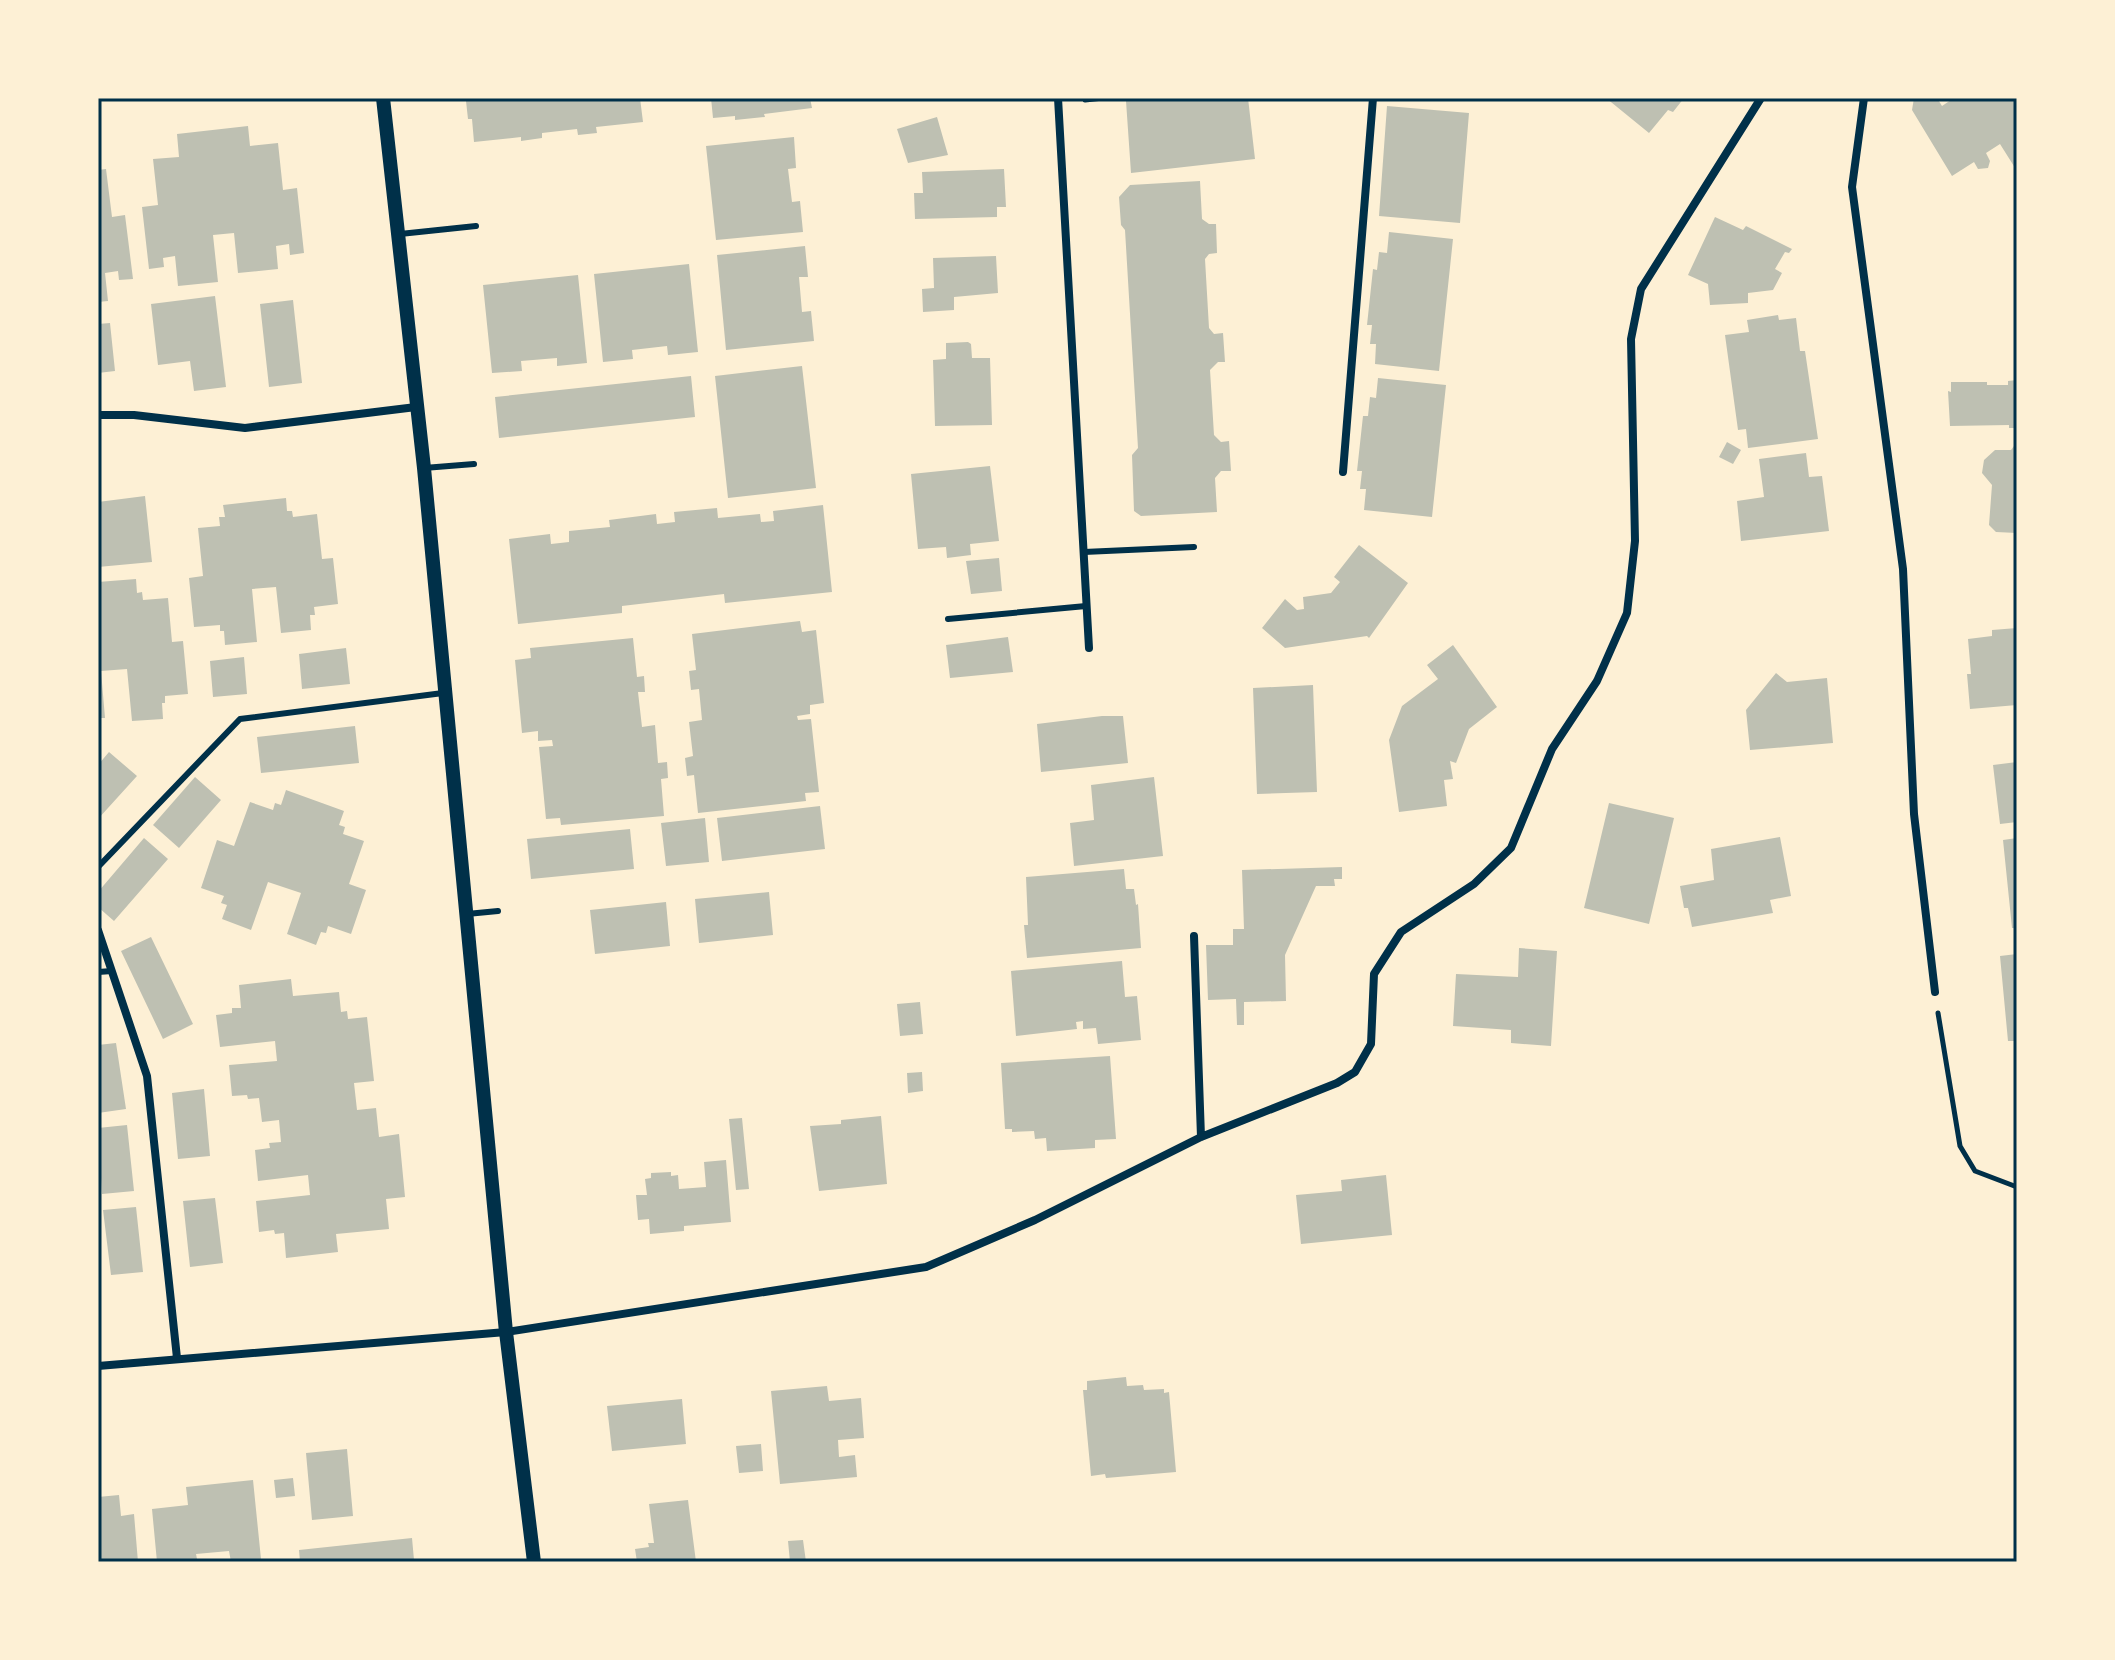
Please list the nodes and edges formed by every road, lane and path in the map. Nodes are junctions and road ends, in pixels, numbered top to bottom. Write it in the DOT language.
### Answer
graph roads {
  1 [pos="383,98"];
  2 [pos="1058,98"];
  3 [pos="1103,98"];
  4 [pos="1373,98"];
  5 [pos="1761,98"];
  6 [pos="1864,98"];
  7 [pos="1085,100"];
  8 [pos="476,226"];
  9 [pos="399,235"];
  10 [pos="416,407"];
  11 [pos="98,415"];
  12 [pos="474,464"];
  13 [pos="424,468"];
  14 [pos="1343,472"];
  15 [pos="1194,547"];
  16 [pos="1084,552"];
  17 [pos="1086,606"];
  18 [pos="948,619"];
  19 [pos="1089,648"];
  20 [pos="446,693"];
  21 [pos="98,867"];
  22 [pos="498,911"];
  23 [pos="467,914"];
  24 [pos="98,930"];
  25 [pos="1194,936"];
  26 [pos="112,971"];
  27 [pos="98,972"];
  28 [pos="1935,992"];
  29 [pos="1201,1137"];
  30 [pos="2017,1187"];
  31 [pos="506,1332"];
  32 [pos="177,1358"];
  33 [pos="98,1366"];
  34 [pos="534,1562"];
  1 -- 9 [label="street"];
  2 -- 16 [label="street"];
  3 -- 7 [label="path"];
  4 -- 14 [label="street"];
  5 -- 29 [label="street"];
  6 -- 28 [label="street"];
  8 -- 9 [label="lane"];
  9 -- 10 [label="street"];
  10 -- 11 [label="street"];
  10 -- 13 [label="street"];
  12 -- 13 [label="lane"];
  13 -- 20 [label="street"];
  15 -- 16 [label="lane"];
  16 -- 17 [label="street"];
  17 -- 18 [label="lane"];
  17 -- 19 [label="street"];
  20 -- 21 [label="lane"];
  20 -- 23 [label="street"];
  22 -- 23 [label="lane"];
  23 -- 31 [label="street"];
  24 -- 26 [label="street"];
  25 -- 29 [label="street"];
  26 -- 27 [label="lane"];
  26 -- 32 [label="street"];
  28 -- 30 [label="path"];
  29 -- 31 [label="street"];
  31 -- 32 [label="street"];
  31 -- 34 [label="street"];
  32 -- 33 [label="street"];
}
